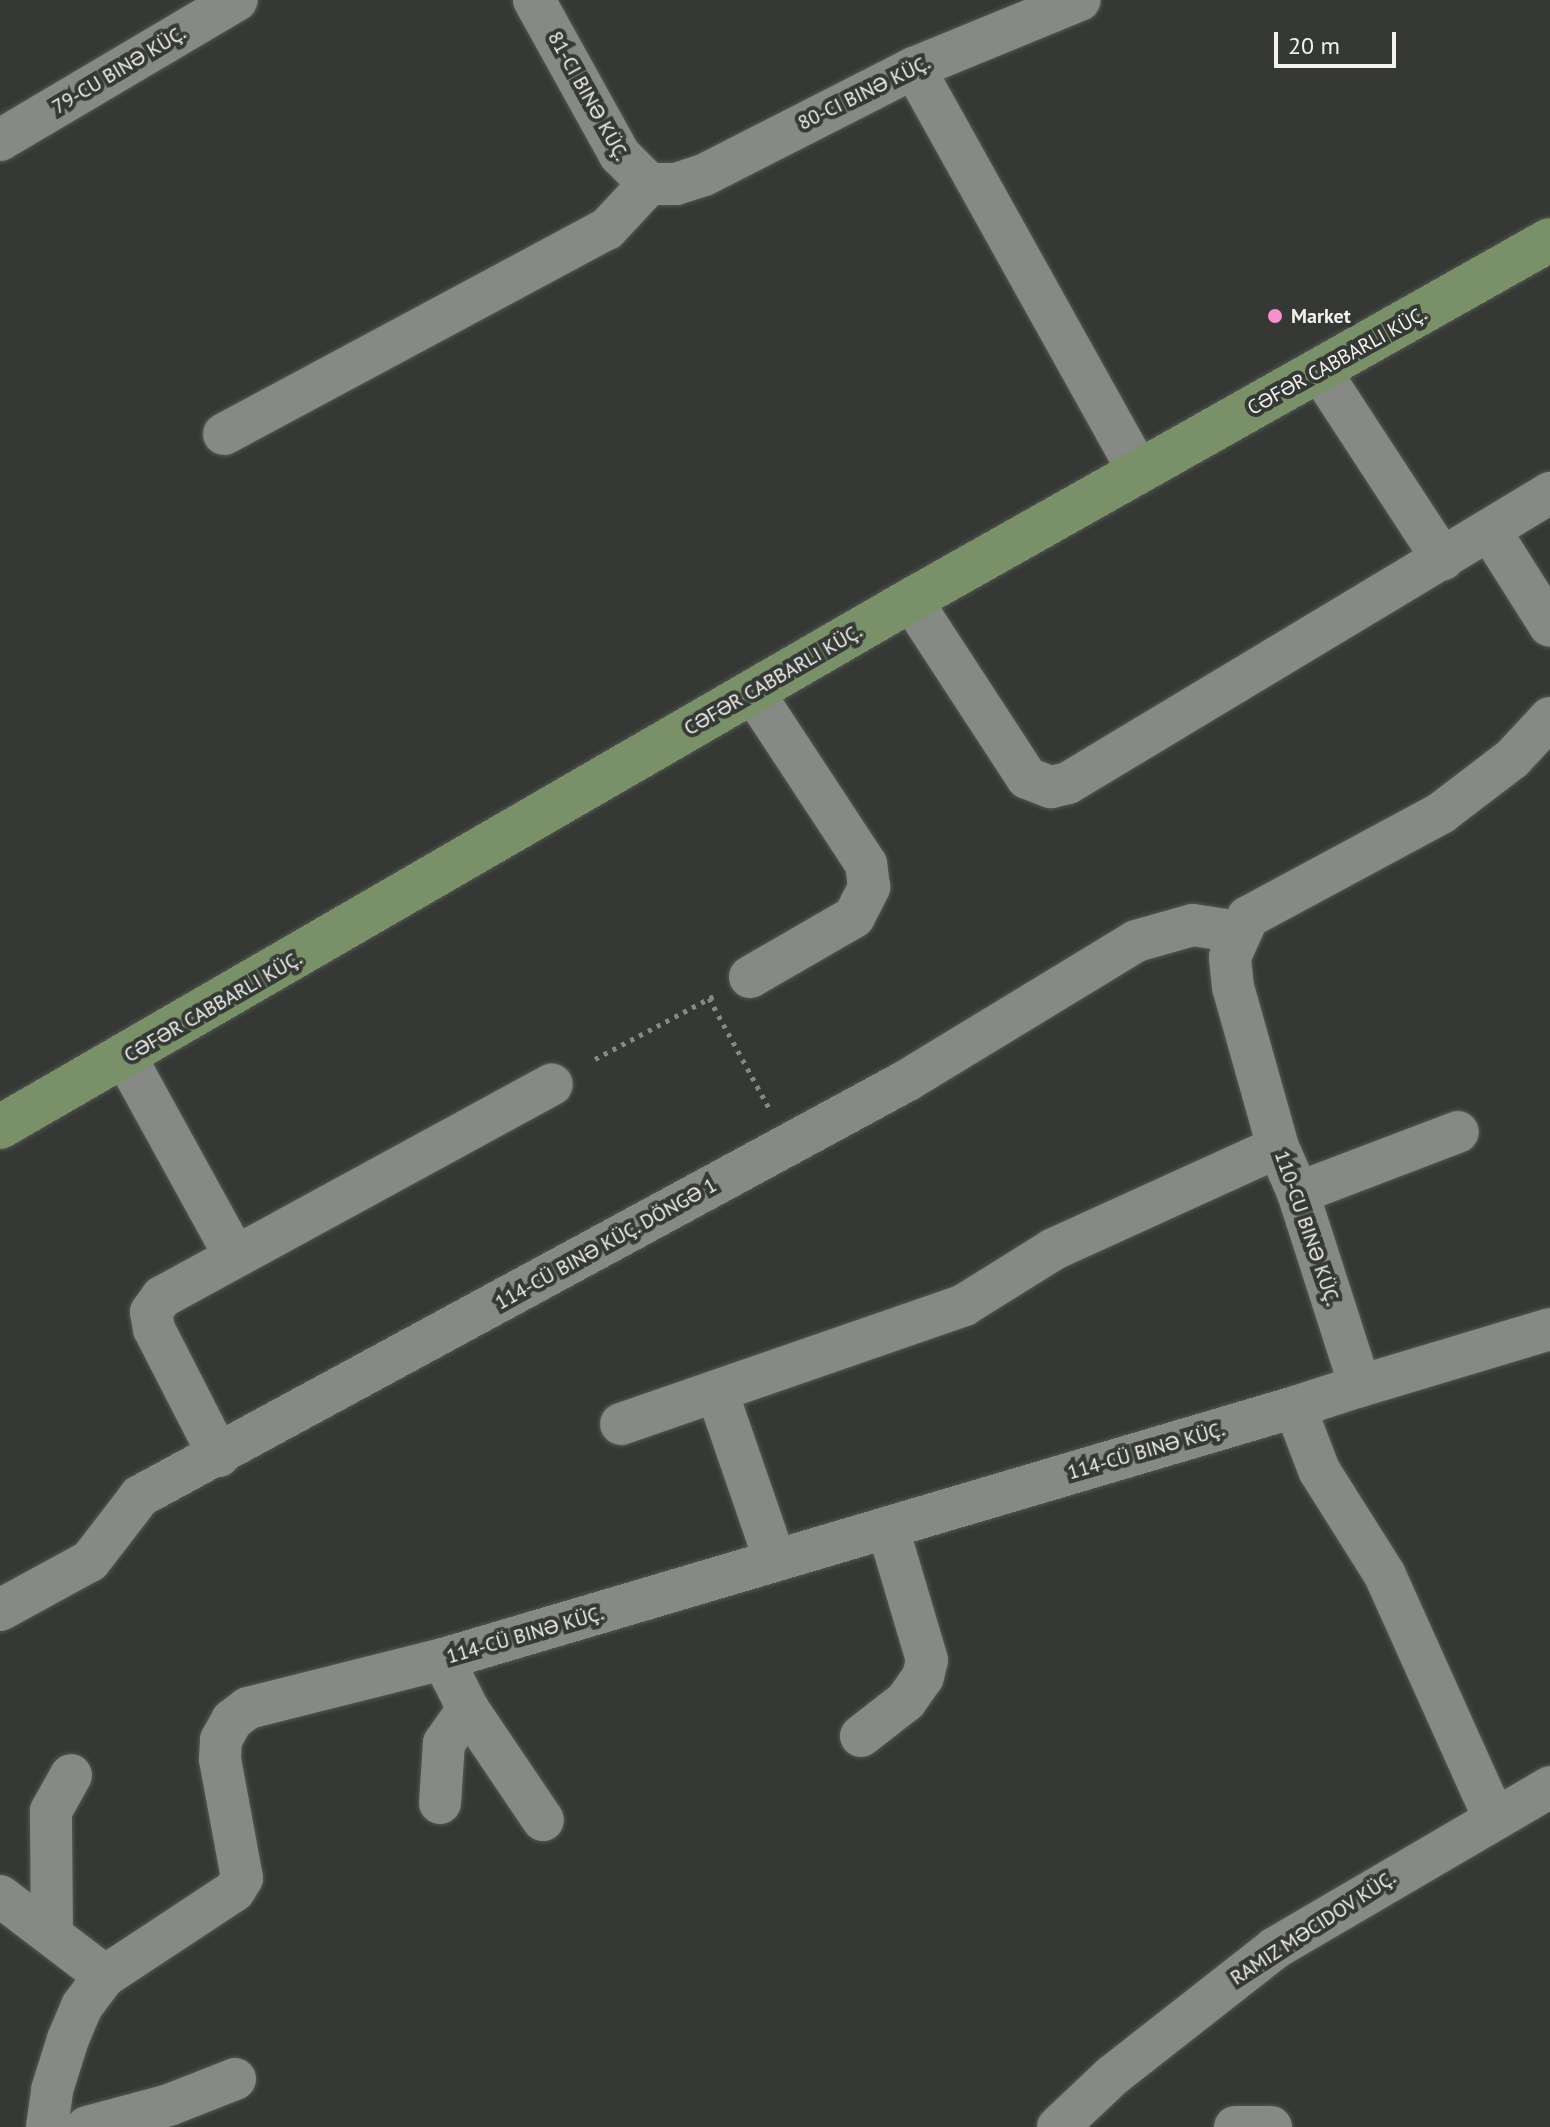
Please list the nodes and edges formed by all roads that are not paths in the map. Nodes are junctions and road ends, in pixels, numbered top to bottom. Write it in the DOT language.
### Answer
graph roads {
  1 [pos="237,0"];
  2 [pos="534,0"];
  3 [pos="1080,0"];
  4 [pos="914,68"];
  5 [pos="0,140"];
  6 [pos="649,184"];
  7 [pos="1550,240"];
  8 [pos="1320,371"];
  9 [pos="224,434"];
  10 [pos="1138,471"];
  11 [pos="1550,493"];
  12 [pos="1490,531"];
  13 [pos="1443,560"];
  14 [pos="911,600"];
  15 [pos="1550,626"];
  16 [pos="753,692"];
  17 [pos="1550,718"];
  18 [pos="1238,932"];
  19 [pos="750,977"];
  20 [pos="126,1058"];
  21 [pos="552,1084"];
  22 [pos="0,1127"];
  23 [pos="1458,1132"];
  24 [pos="1278,1147"];
  25 [pos="1298,1193"];
  26 [pos="235,1256"];
  27 [pos="1550,1329"];
  28 [pos="1360,1386"];
  29 [pos="717,1392"];
  30 [pos="1295,1407"];
  31 [pos="621,1424"];
  32 [pos="219,1456"];
  33 [pos="888,1528"];
  34 [pos="775,1560"];
  35 [pos="0,1610"];
  36 [pos="443,1659"];
  37 [pos="468,1709"];
  38 [pos="861,1736"];
  39 [pos="71,1775"];
  40 [pos="1550,1787"];
  41 [pos="440,1803"];
  42 [pos="1494,1818"];
  43 [pos="543,1820"];
  44 [pos="0,1896"];
  45 [pos="52,1935"];
  46 [pos="105,1976"];
  47 [pos="235,2079"];
  48 [pos="47,2127"];
  49 [pos="87,2127"];
  50 [pos="1058,2127"];
  51 [pos="1235,2127"];
  52 [pos="1271,2127"];
  1 -- 5 [label="street, 79-CU BINƏ KÜÇ."];
  2 -- 6 [label="street, 81-CI BINƏ KÜÇ."];
  3 -- 4 [label="street, 80-CI BINƏ KÜÇ."];
  4 -- 6 [label="street, 80-CI BINƏ KÜÇ."];
  4 -- 10 [label="street"];
  6 -- 9 [label="street"];
  7 -- 8 [label="street"];
  8 -- 10 [label="street"];
  8 -- 13 [label="street"];
  10 -- 14 [label="street"];
  11 -- 12 [label="street"];
  12 -- 13 [label="street"];
  12 -- 15 [label="street"];
  13 -- 14 [label="street"];
  14 -- 16 [label="street"];
  16 -- 19 [label="street"];
  16 -- 20 [label="street"];
  17 -- 18 [label="street"];
  18 -- 24 [label="street, 110-CU BINƏ KÜÇ."];
  18 -- 32 [label="street, 114-CÜ BINƏ KÜÇ. DÖNGƏ 1"];
  20 -- 22 [label="street"];
  20 -- 26 [label="street"];
  21 -- 26 [label="street"];
  23 -- 25 [label="street"];
  24 -- 25 [label="street, 110-CU BINƏ KÜÇ."];
  24 -- 29 [label="street"];
  25 -- 28 [label="street, 110-CU BINƏ KÜÇ."];
  26 -- 32 [label="street"];
  27 -- 28 [label="street"];
  28 -- 30 [label="street"];
  29 -- 31 [label="street"];
  29 -- 34 [label="street"];
  30 -- 33 [label="street, 114-CÜ BINƏ KÜÇ."];
  30 -- 42 [label="street"];
  32 -- 35 [label="street, 114-CÜ BINƏ KÜÇ. DÖNGƏ 1"];
  33 -- 34 [label="street, 114-CÜ BINƏ KÜÇ."];
  33 -- 38 [label="street"];
  34 -- 36 [label="street, 114-CÜ BINƏ KÜÇ."];
  36 -- 37 [label="street"];
  36 -- 46 [label="street, 114-CÜ BINƏ KÜÇ."];
  37 -- 41 [label="street"];
  37 -- 43 [label="street"];
  39 -- 45 [label="street"];
  40 -- 42 [label="street, RAMIZ MƏCIDOV KÜÇ."];
  42 -- 50 [label="street, RAMIZ MƏCIDOV KÜÇ."];
  44 -- 45 [label="street"];
  45 -- 46 [label="street"];
  46 -- 48 [label="street, 114-CÜ BINƏ KÜÇ."];
  47 -- 49 [label="street"];
  51 -- 52 [label="street"];
}
